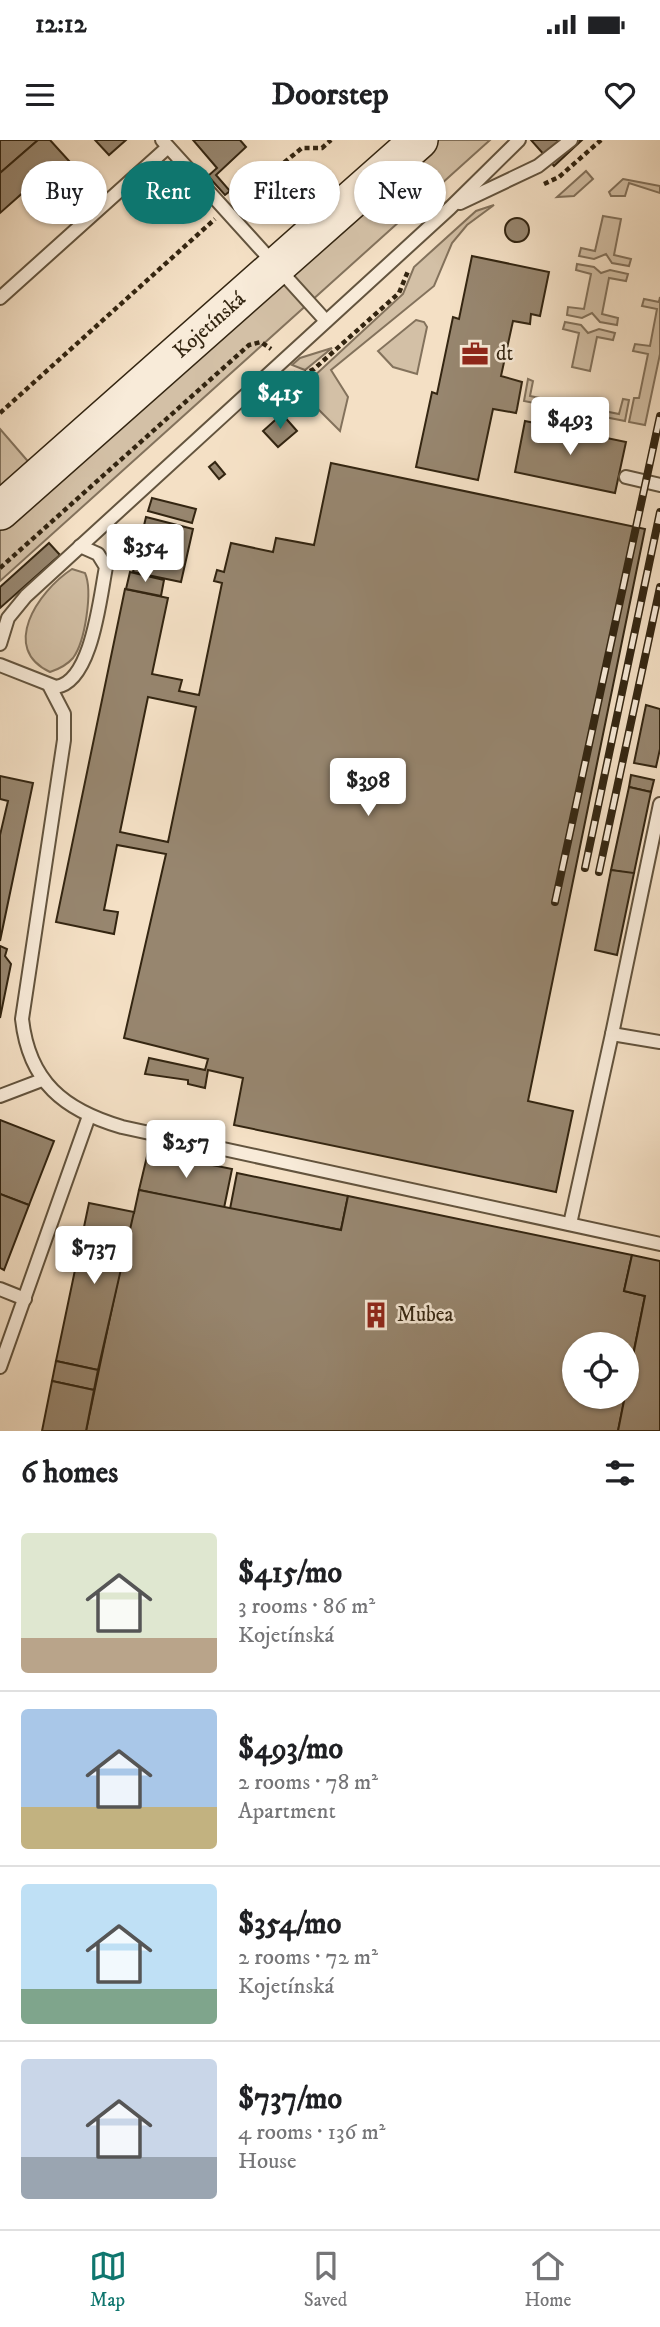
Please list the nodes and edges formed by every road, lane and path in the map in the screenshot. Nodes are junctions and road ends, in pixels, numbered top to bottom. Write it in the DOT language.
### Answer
graph roads {
  1 [pos="331,140"];
  2 [pos="419,140"];
  3 [pos="519,140"];
  4 [pos="571,140"];
  5 [pos="601,140"];
  6 [pos="165,143"];
  7 [pos="535,187"];
  8 [pos="450,208"];
  9 [pos="227,209"];
  10 [pos="411,265"];
  11 [pos="278,266"];
  12 [pos="0,298"];
  13 [pos="326,321"];
  14 [pos="282,361"];
  15 [pos="0,413"];
  16 [pos="626,477"];
  17 [pos="660,485"];
  18 [pos="0,511"];
  19 [pos="80,546"];
  20 [pos="0,568"];
  21 [pos="0,644"];
  22 [pos="0,665"];
  23 [pos="50,687"];
  24 [pos="660,804"];
  25 [pos="612,1034"];
  26 [pos="660,1042"];
  27 [pos="42,1080"];
  28 [pos="0,1096"];
  29 [pos="89,1116"];
  30 [pos="570,1224"];
  31 [pos="660,1244"];
  32 [pos="0,1289"];
  33 [pos="25,1299"];
  34 [pos="0,1367"];
  1 -- 9 [label="path"];
  2 -- 11 [label="main road, Kojetínská"];
  3 -- 8 [label="lane"];
  4 -- 8 [label="lane"];
  5 -- 7 [label="path"];
  6 -- 9 [label="lane"];
  6 -- 12 [label="lane"];
  8 -- 13 [label="lane"];
  9 -- 11 [label="lane"];
  9 -- 15 [label="path"];
  10 -- 14 [label="path"];
  11 -- 13 [label="lane"];
  11 -- 18 [label="main road, Kojetínská"];
  13 -- 14 [label="lane"];
  14 -- 19 [label="lane"];
  14 -- 20 [label="path"];
  16 -- 17 [label="lane"];
  19 -- 21 [label="lane"];
  19 -- 23 [label="lane"];
  22 -- 23 [label="lane"];
  23 -- 27 [label="lane"];
  24 -- 25 [label="lane"];
  25 -- 26 [label="lane"];
  25 -- 30 [label="lane"];
  27 -- 28 [label="lane"];
  27 -- 29 [label="lane"];
  29 -- 30 [label="lane"];
  29 -- 33 [label="lane"];
  30 -- 31 [label="lane"];
  32 -- 33 [label="lane"];
  33 -- 34 [label="lane"];
}
